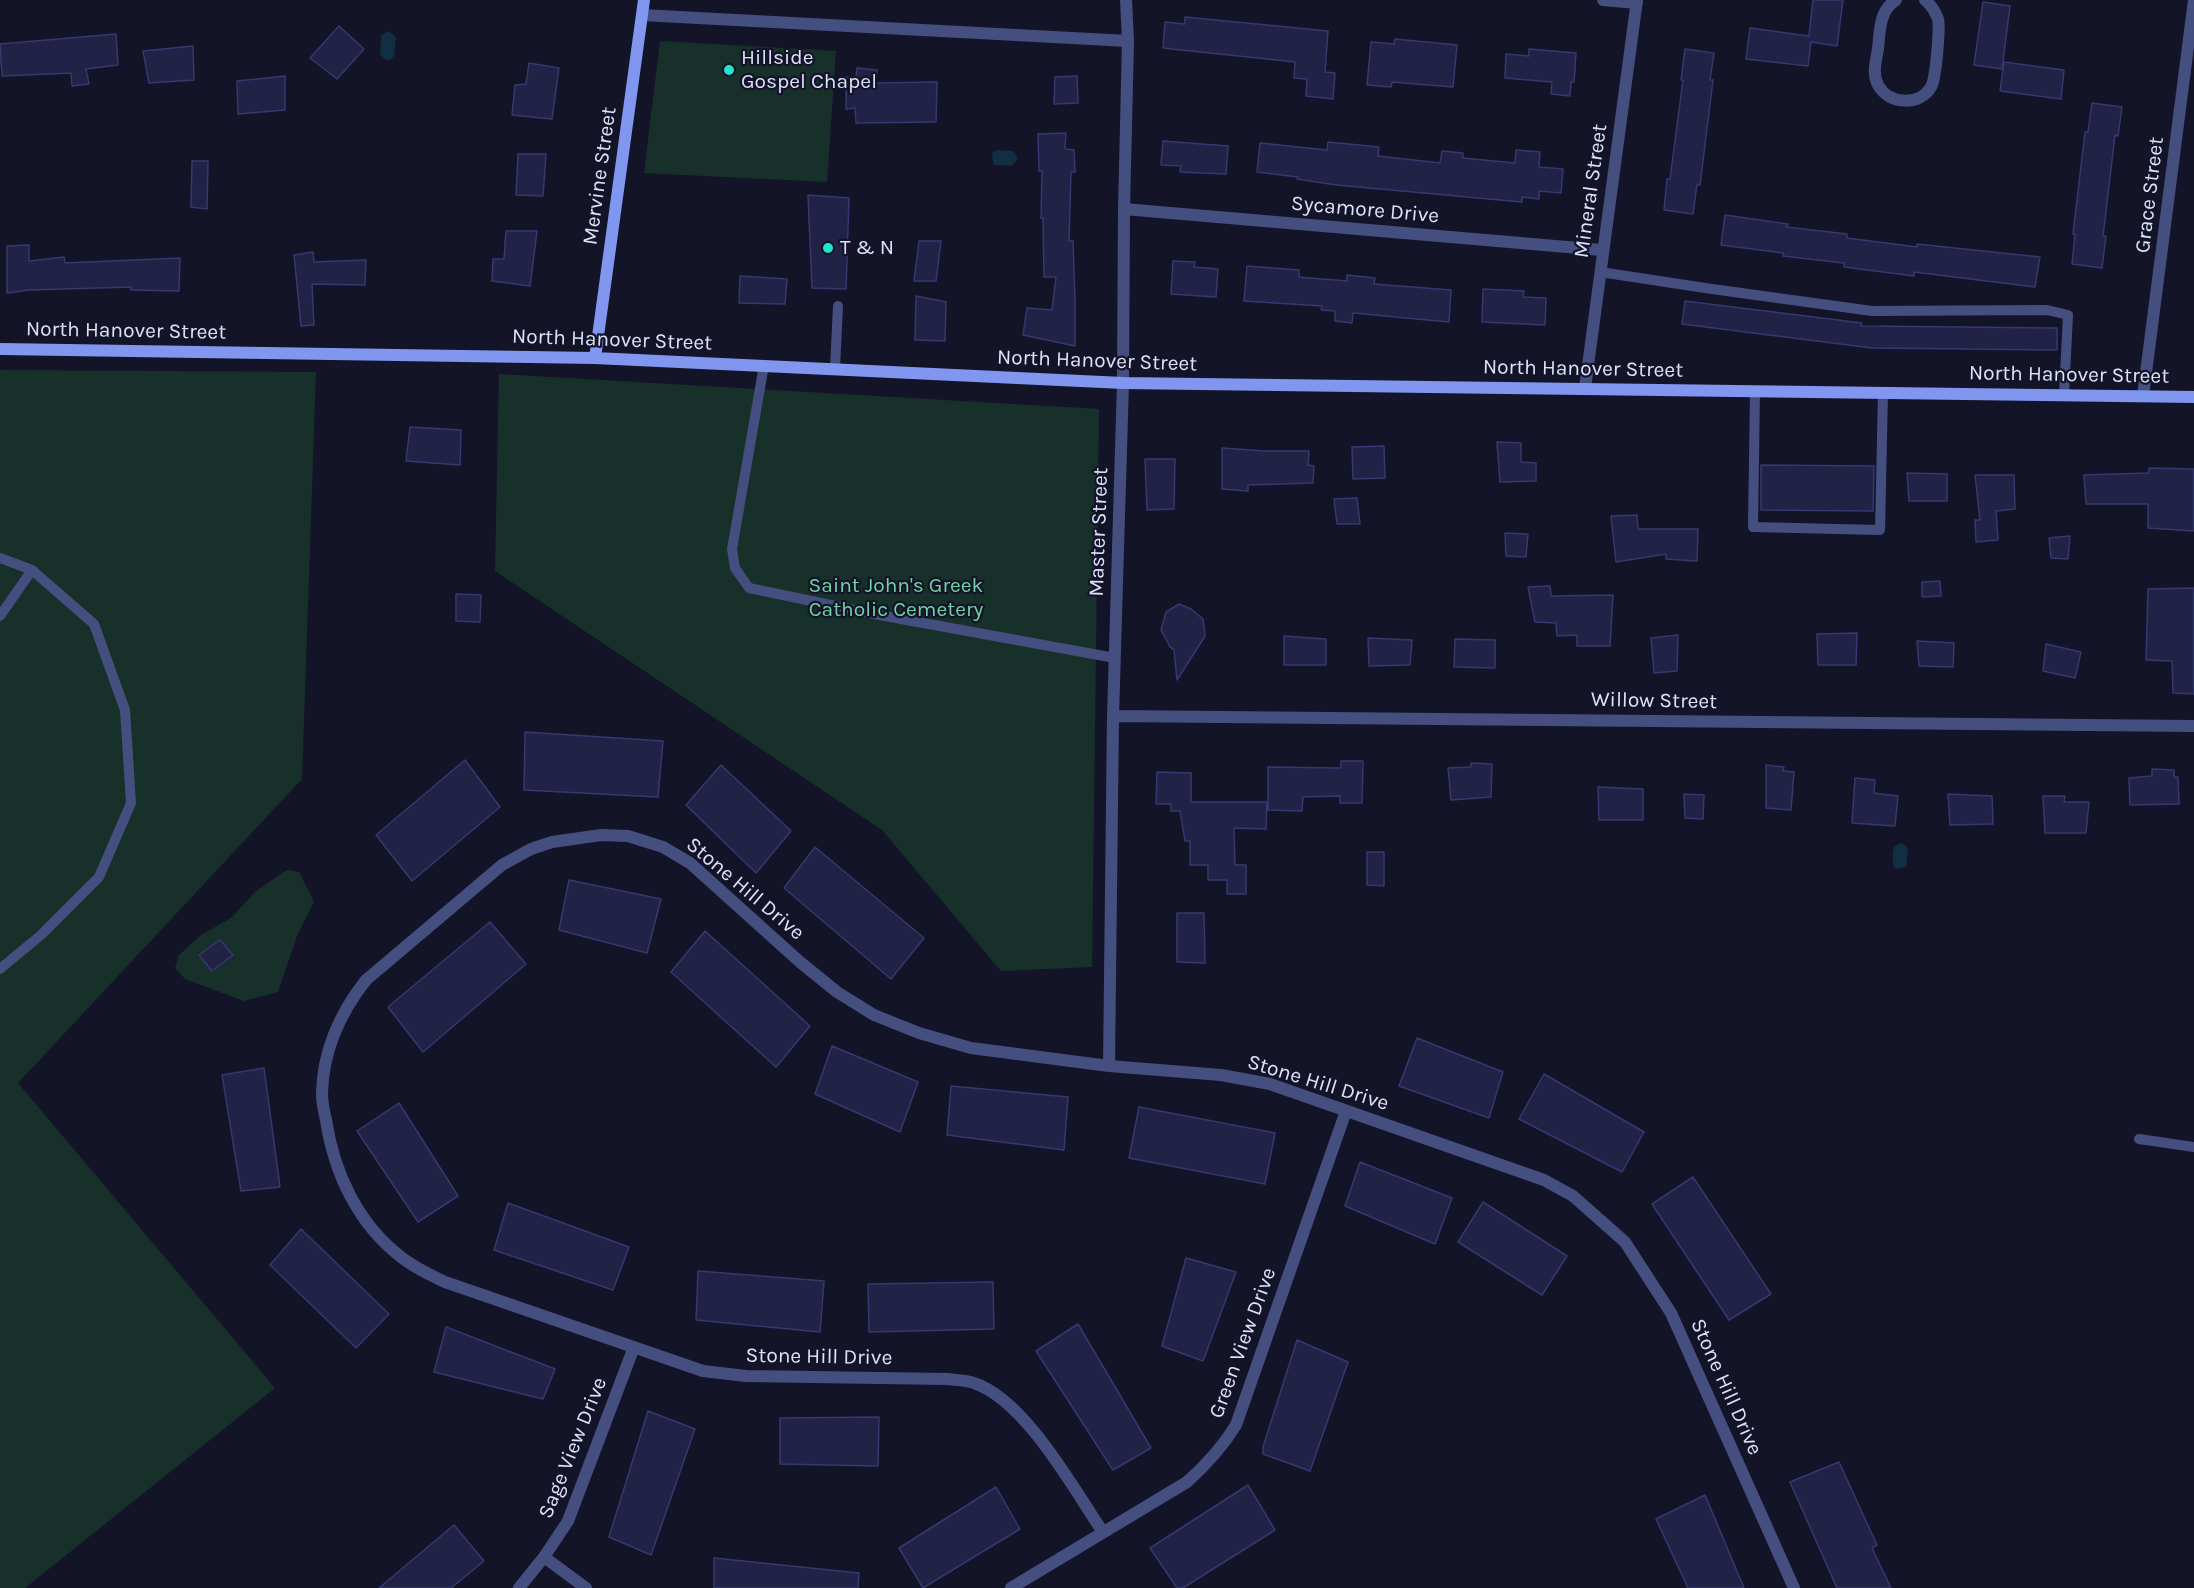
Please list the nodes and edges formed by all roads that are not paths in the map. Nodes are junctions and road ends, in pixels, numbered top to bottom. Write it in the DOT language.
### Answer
graph roads {
  1 [pos="644,0"];
  2 [pos="1126,0"];
  3 [pos="1603,0"];
  4 [pos="1896,0"];
  5 [pos="1925,0"];
  6 [pos="2194,0"];
  7 [pos="1637,2"];
  8 [pos="642,15"];
  9 [pos="1128,41"];
  10 [pos="2191,54"];
  11 [pos="1124,209"];
  12 [pos="1602,250"];
  13 [pos="1600,272"];
  14 [pos="838,306"];
  15 [pos="0,349"];
  16 [pos="596,358"];
  17 [pos="764,365"];
  18 [pos="835,368"];
  19 [pos="1123,383"];
  20 [pos="1585,388"];
  21 [pos="1755,391"];
  22 [pos="1883,392"];
  23 [pos="2064,395"];
  24 [pos="2143,396"];
  25 [pos="2194,397"];
  26 [pos="0,558"];
  27 [pos="32,570"];
  28 [pos="0,616"];
  29 [pos="1115,658"];
  30 [pos="1113,716"];
  31 [pos="2194,726"];
  32 [pos="0,969"];
  33 [pos="1109,1066"];
  34 [pos="1346,1111"];
  35 [pos="2139,1139"];
  36 [pos="2194,1147"];
  37 [pos="634,1347"];
  38 [pos="1103,1532"];
  39 [pos="544,1557"];
  40 [pos="519,1588"];
  41 [pos="586,1588"];
  42 [pos="1011,1588"];
  43 [pos="1794,1588"];
  1 -- 8 [label="street, Mervine Street"];
  2 -- 9 [label="street, Master Street"];
  3 -- 7 [label="street"];
  4 -- 5 [label="street"];
  6 -- 10 [label="street, Grace Street"];
  7 -- 12 [label="street, Mineral Street"];
  8 -- 9 [label="street"];
  8 -- 16 [label="street, Mervine Street"];
  9 -- 11 [label="street, Master Street"];
  10 -- 24 [label="street, Grace Street"];
  11 -- 12 [label="street, Sycamore Drive"];
  11 -- 19 [label="street, Master Street"];
  12 -- 13 [label="street, Mineral Street"];
  13 -- 20 [label="street, Mineral Street"];
  13 -- 23 [label="lane"];
  14 -- 18 [label="lane"];
  15 -- 16 [label="street, North Hanover Street"];
  16 -- 17 [label="street, North Hanover Street"];
  17 -- 18 [label="street, North Hanover Street"];
  17 -- 29 [label="lane"];
  18 -- 19 [label="street, North Hanover Street"];
  19 -- 20 [label="street, North Hanover Street"];
  19 -- 29 [label="street, Master Street"];
  20 -- 21 [label="street, North Hanover Street"];
  21 -- 22 [label="street, North Hanover Street"];
  21 -- 22 [label="lane"];
  22 -- 23 [label="street, North Hanover Street"];
  23 -- 24 [label="street, North Hanover Street"];
  24 -- 25 [label="street, North Hanover Street"];
  26 -- 27 [label="lane"];
  27 -- 28 [label="lane"];
  27 -- 32 [label="lane"];
  29 -- 30 [label="street, Master Street"];
  30 -- 31 [label="street, Willow Street"];
  30 -- 33 [label="street, Master Street"];
  33 -- 34 [label="street, Stone Hill Drive"];
  33 -- 37 [label="street, Stone Hill Drive"];
  34 -- 38 [label="street, Green View Drive"];
  34 -- 43 [label="street, Stone Hill Drive"];
  35 -- 36 [label="lane"];
  37 -- 38 [label="street, Stone Hill Drive"];
  37 -- 39 [label="street, Sage View Drive"];
  38 -- 42 [label="street, Green View Drive"];
  39 -- 40 [label="street, Sage View Drive"];
  39 -- 41 [label="street"];
}
